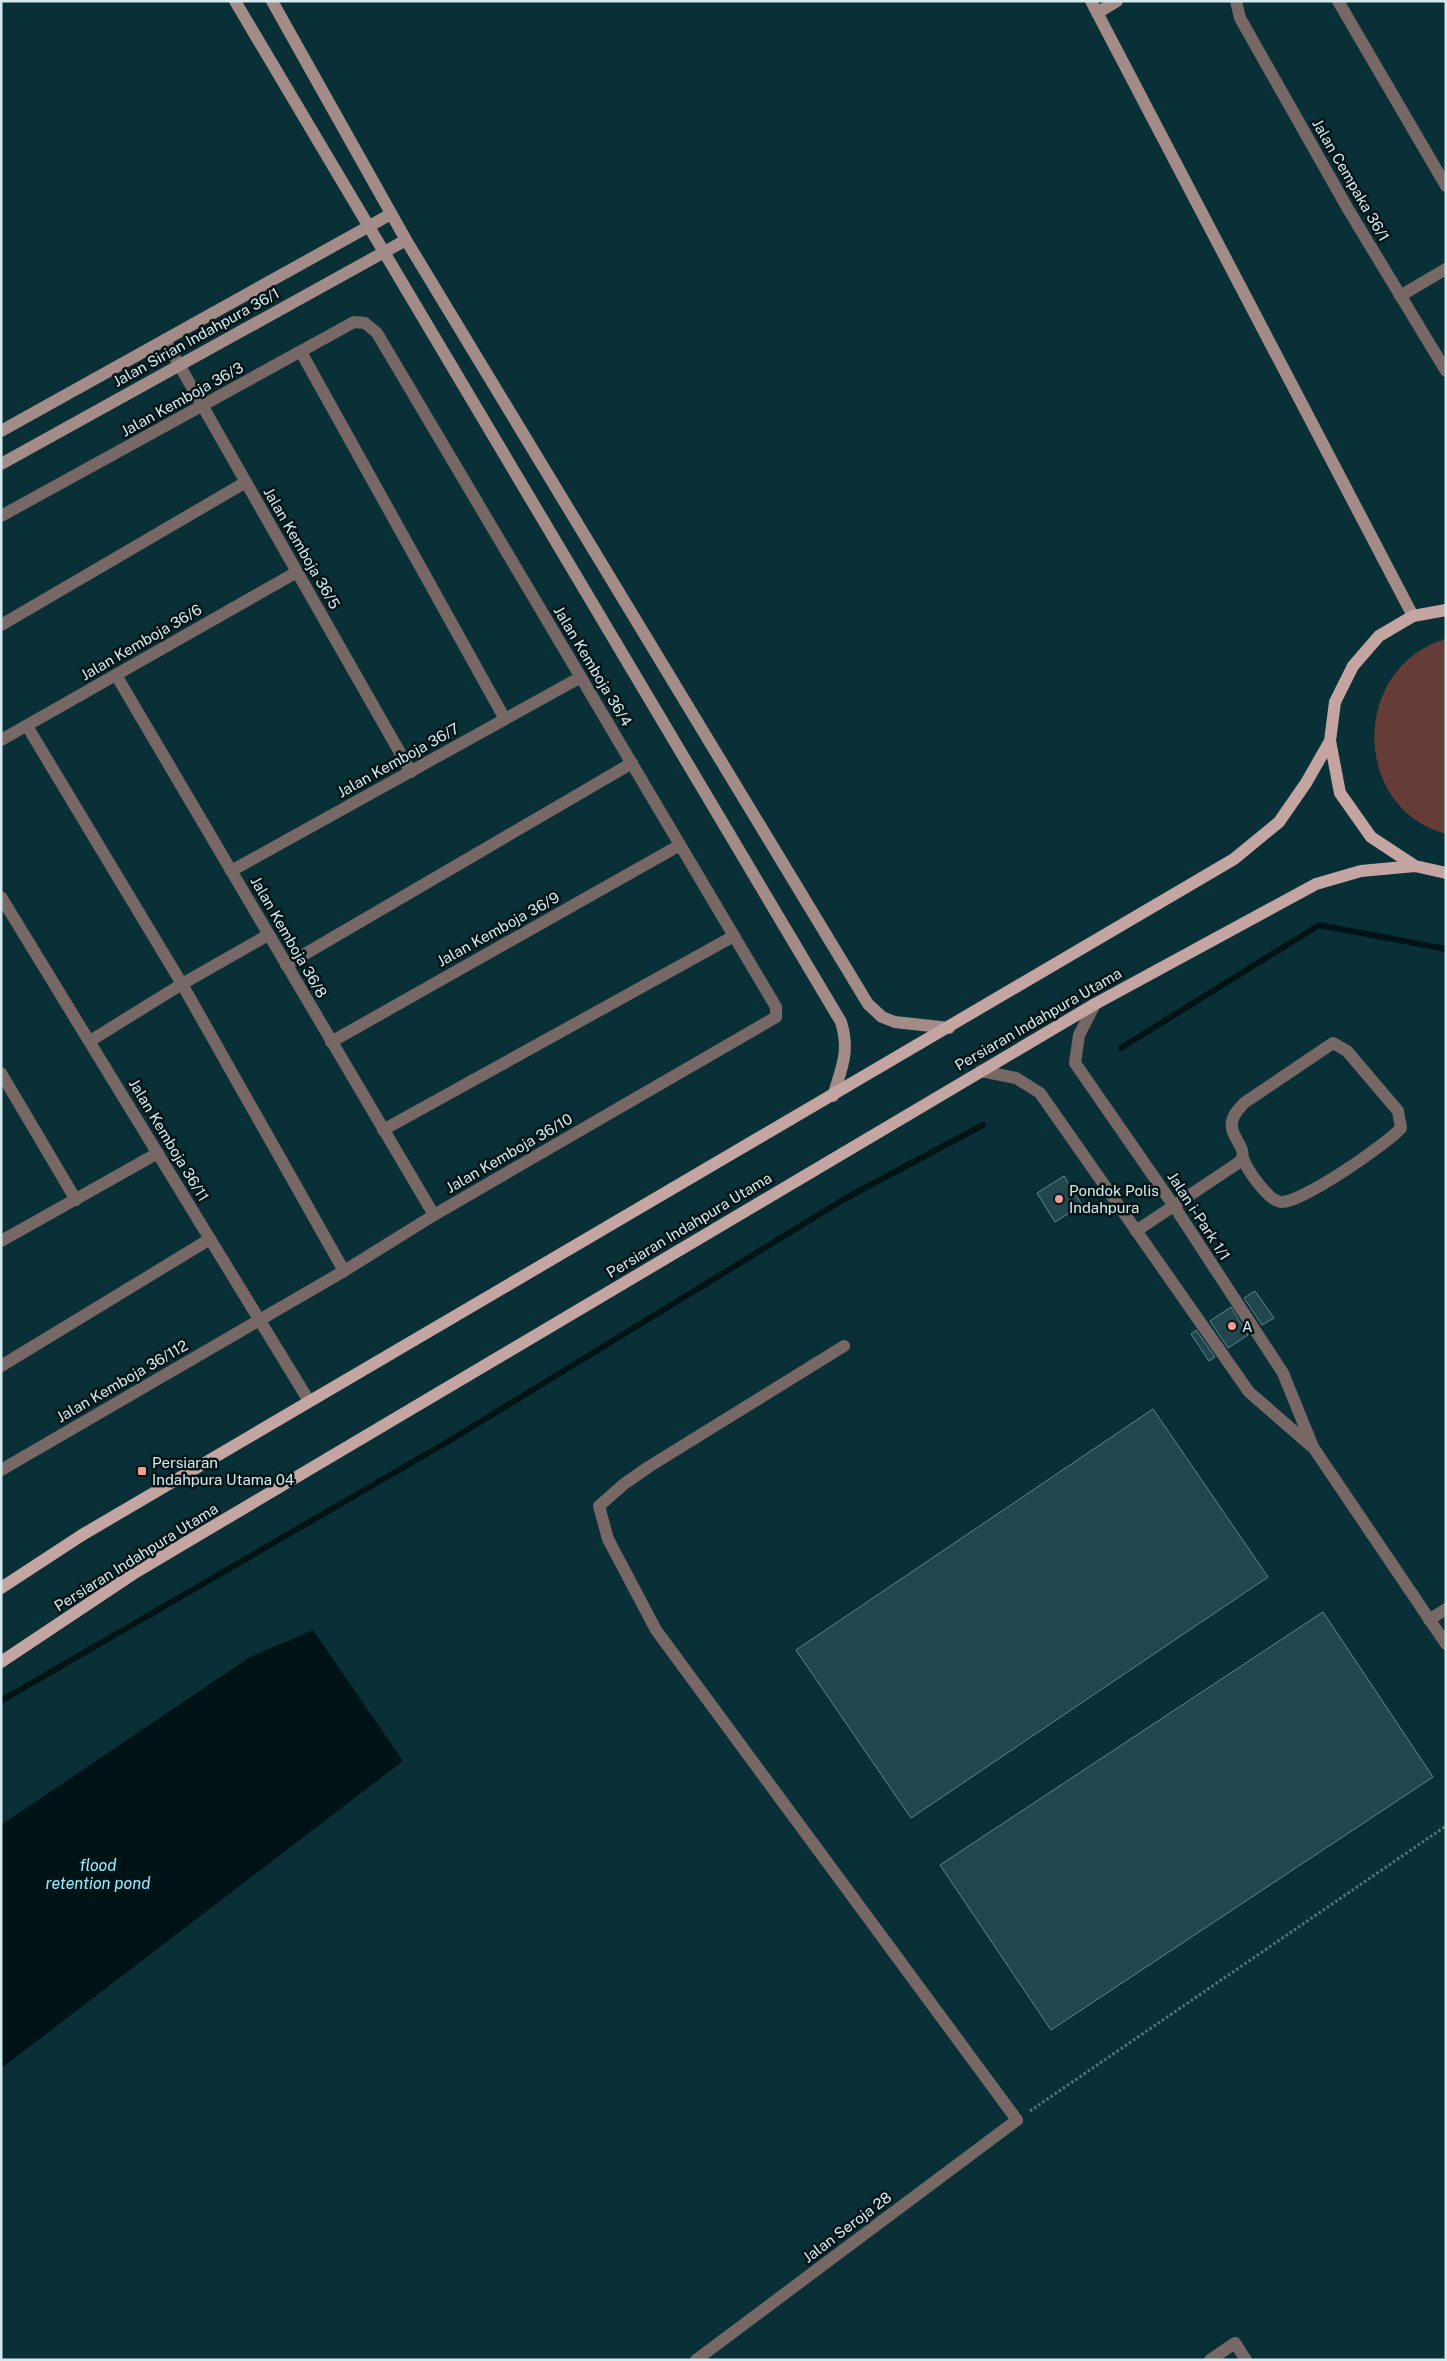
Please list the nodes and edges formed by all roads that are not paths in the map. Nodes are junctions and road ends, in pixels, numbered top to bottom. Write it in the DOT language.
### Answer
graph roads {
  1 [pos="234,1"];
  2 [pos="272,1"];
  3 [pos="1091,1"];
  4 [pos="1117,1"];
  5 [pos="1236,1"];
  6 [pos="1338,1"];
  7 [pos="1097,13"];
  8 [pos="1446,186"];
  9 [pos="391,214"];
  10 [pos="369,226"];
  11 [pos="406,240"];
  12 [pos="382,252"];
  13 [pos="1446,269"];
  14 [pos="1400,296"];
  15 [pos="377,333"];
  16 [pos="166,340"];
  17 [pos="301,352"];
  18 [pos="180,365"];
  19 [pos="1446,371"];
  20 [pos="203,406"];
  21 [pos="1,431"];
  22 [pos="1,464"];
  23 [pos="246,482"];
  24 [pos="1,516"];
  25 [pos="297,572"];
  26 [pos="1446,610"];
  27 [pos="1413,616"];
  28 [pos="1,626"];
  29 [pos="116,675"];
  30 [pos="581,677"];
  31 [pos="505,719"];
  32 [pos="27,726"];
  33 [pos="1,740"];
  34 [pos="1330,741"];
  35 [pos="632,763"];
  36 [pos="410,772"];
  37 [pos="680,845"];
  38 [pos="1415,866"];
  39 [pos="231,871"];
  40 [pos="1446,873"];
  41 [pos="1,897"];
  42 [pos="268,934"];
  43 [pos="734,936"];
  44 [pos="286,965"];
  45 [pos="182,984"];
  46 [pos="1095,1004"];
  47 [pos="776,1017"];
  48 [pos="949,1028"];
  49 [pos="90,1041"];
  50 [pos="331,1042"];
  51 [pos="981,1071"];
  52 [pos="1,1074"];
  53 [pos="834,1096"];
  54 [pos="383,1130"];
  55 [pos="158,1153"];
  56 [pos="1243,1158"];
  57 [pos="76,1200"];
  58 [pos="1174,1206"];
  59 [pos="434,1215"];
  60 [pos="1136,1231"];
  61 [pos="210,1238"];
  62 [pos="1,1241"];
  63 [pos="344,1271"];
  64 [pos="260,1319"];
  65 [pos="844,1346"];
  66 [pos="1,1366"];
  67 [pos="310,1401"];
  68 [pos="1313,1447"];
  69 [pos="1,1470"];
  70 [pos="1,1588"];
  71 [pos="1446,1609"];
  72 [pos="1429,1620"];
  73 [pos="1446,1644"];
  74 [pos="1,1662"];
  75 [pos="696,2360"];
  76 [pos="1210,2360"];
  77 [pos="1246,2360"];
  1 -- 10 [label="main road"];
  2 -- 9 [label="main road"];
  3 -- 7 [label="main road"];
  4 -- 7 [label="main road"];
  5 -- 14 [label="street, Jalan Cempaka 36/1"];
  6 -- 8 [label="street"];
  7 -- 27 [label="main road"];
  9 -- 10 [label="main road, Jalan Sirian Indahpura 36/1"];
  9 -- 11 [label="main road"];
  10 -- 12 [label="main road"];
  10 -- 16 [label="main road, Jalan Sirian Indahpura 36/1"];
  11 -- 12 [label="main road, Jalan Sirian Indahpura 36/1"];
  11 -- 48 [label="main road"];
  12 -- 18 [label="main road, Jalan Sirian Indahpura 36/1"];
  12 -- 53 [label="main road"];
  13 -- 14 [label="street"];
  14 -- 19 [label="street, Jalan Cempaka 36/1"];
  15 -- 17 [label="street, Jalan Kemboja 36/3"];
  15 -- 30 [label="street, Jalan Kemboja 36/4"];
  16 -- 18 [label="street, Jalan Kemboja 36/5"];
  16 -- 21 [label="main road, Jalan Sirian Indahpura 36/1"];
  17 -- 20 [label="street, Jalan Kemboja 36/3"];
  17 -- 31 [label="street"];
  18 -- 20 [label="street, Jalan Kemboja 36/5"];
  18 -- 22 [label="main road, Jalan Sirian Indahpura 36/1"];
  20 -- 23 [label="street, Jalan Kemboja 36/5"];
  20 -- 24 [label="street, Jalan Kemboja 36/3"];
  23 -- 25 [label="street, Jalan Kemboja 36/5"];
  23 -- 28 [label="street"];
  25 -- 29 [label="street, Jalan Kemboja 36/6"];
  25 -- 36 [label="street, Jalan Kemboja 36/5"];
  26 -- 27 [label="main road"];
  27 -- 34 [label="main road"];
  29 -- 32 [label="street, Jalan Kemboja 36/6"];
  29 -- 39 [label="street, Jalan Kemboja 36/8"];
  30 -- 31 [label="street, Jalan Kemboja 36/7"];
  30 -- 35 [label="street, Jalan Kemboja 36/4"];
  31 -- 36 [label="street, Jalan Kemboja 36/7"];
  32 -- 33 [label="street, Jalan Kemboja 36/6"];
  32 -- 45 [label="street"];
  34 -- 38 [label="main road"];
  34 -- 48 [label="main road"];
  35 -- 37 [label="street, Jalan Kemboja 36/4"];
  35 -- 44 [label="street"];
  36 -- 39 [label="street, Jalan Kemboja 36/7"];
  37 -- 43 [label="street, Jalan Kemboja 36/4"];
  37 -- 50 [label="street, Jalan Kemboja 36/9"];
  38 -- 40 [label="main road"];
  38 -- 46 [label="main road, Persiaran Indahpura Utama"];
  39 -- 42 [label="street, Jalan Kemboja 36/8"];
  41 -- 49 [label="street, Jalan Kemboja 36/11"];
  42 -- 44 [label="street, Jalan Kemboja 36/8"];
  42 -- 45 [label="street"];
  43 -- 47 [label="street, Jalan Kemboja 36/4"];
  43 -- 54 [label="street"];
  44 -- 50 [label="street, Jalan Kemboja 36/8"];
  45 -- 49 [label="street"];
  45 -- 63 [label="street"];
  46 -- 51 [label="main road, Persiaran Indahpura Utama"];
  46 -- 58 [label="street, Jalan i-Park 1/1"];
  47 -- 59 [label="street, Jalan Kemboja 36/10"];
  48 -- 53 [label="main road"];
  49 -- 55 [label="street, Jalan Kemboja 36/11"];
  50 -- 54 [label="street, Jalan Kemboja 36/8"];
  51 -- 60 [label="street, Jalan i-Park 1/1"];
  51 -- 74 [label="main road, Persiaran Indahpura Utama"];
  52 -- 57 [label="street"];
  53 -- 67 [label="main road"];
  54 -- 59 [label="street, Jalan Kemboja 36/8"];
  55 -- 57 [label="street"];
  55 -- 61 [label="street, Jalan Kemboja 36/11"];
  56 -- 56 [label="street"];
  56 -- 58 [label="street"];
  57 -- 62 [label="street"];
  58 -- 60 [label="street"];
  58 -- 68 [label="street, Jalan i-Park 1/1"];
  59 -- 63 [label="street, Jalan Kemboja 36/10"];
  60 -- 68 [label="street, Jalan i-Park 1/1"];
  61 -- 64 [label="street, Jalan Kemboja 36/11"];
  61 -- 66 [label="street"];
  63 -- 64 [label="street, Jalan Kemboja 36/10"];
  64 -- 67 [label="street, Jalan Kemboja 36/11"];
  64 -- 69 [label="street, Jalan Kemboja 36/112"];
  65 -- 75 [label="street, Jalan Seroja 28"];
  67 -- 70 [label="main road"];
  68 -- 72 [label="street, Jalan i-Park 1/1"];
  71 -- 72 [label="street"];
  72 -- 73 [label="street, Jalan i-Park 1/1"];
  76 -- 77 [label="street"];
}
